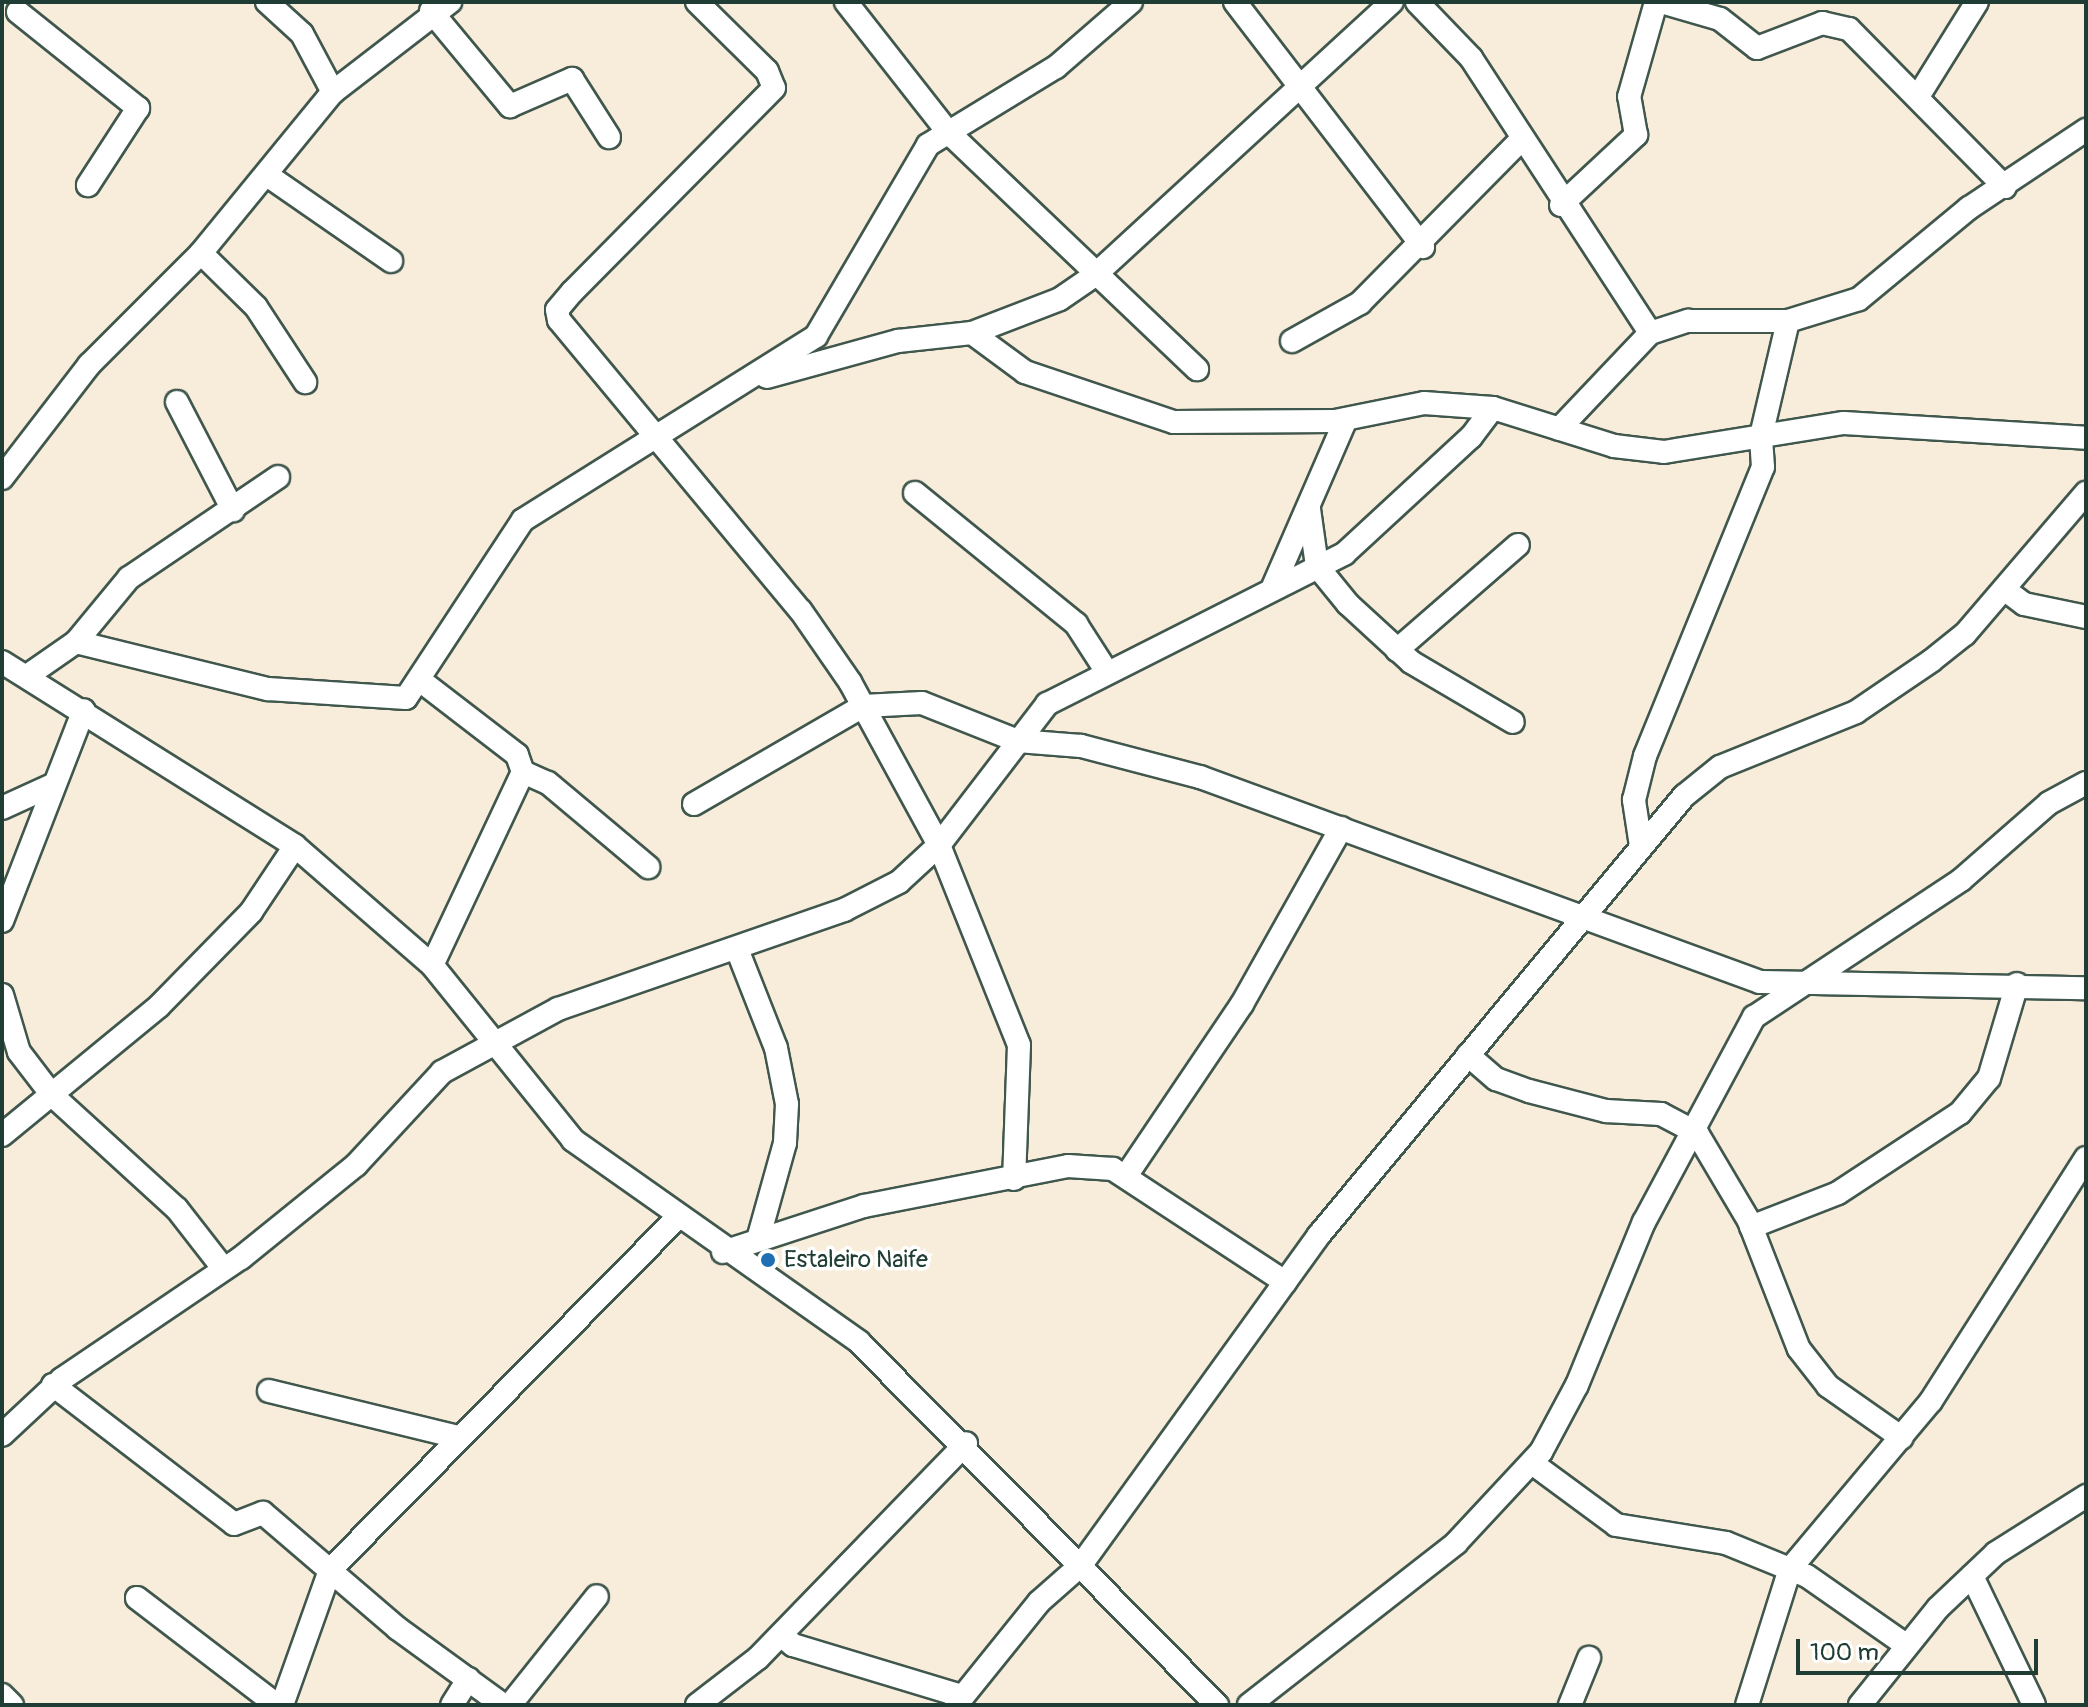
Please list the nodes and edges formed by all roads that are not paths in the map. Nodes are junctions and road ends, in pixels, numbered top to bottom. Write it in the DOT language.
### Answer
graph roads {
  1 [pos="267,2"];
  2 [pos="697,2"];
  3 [pos="846,2"];
  4 [pos="1131,2"];
  5 [pos="1235,2"];
  6 [pos="1392,2"];
  7 [pos="1417,2"];
  8 [pos="1658,2"];
  9 [pos="1977,2"];
  10 [pos="441,6"];
  11 [pos="16,13"];
  12 [pos="1300,89"];
  13 [pos="333,92"];
  14 [pos="1919,95"];
  15 [pos="2086,130"];
  16 [pos="948,132"];
  17 [pos="609,137"];
  18 [pos="1522,139"];
  19 [pos="267,175"];
  20 [pos="88,185"];
  21 [pos="2005,187"];
  22 [pos="1561,205"];
  23 [pos="1423,247"];
  24 [pos="201,253"];
  25 [pos="391,261"];
  26 [pos="1095,275"];
  27 [pos="1788,321"];
  28 [pos="972,333"];
  29 [pos="1650,333"];
  30 [pos="1292,341"];
  31 [pos="1197,369"];
  32 [pos="750,381"];
  33 [pos="305,382"];
  34 [pos="177,402"];
  35 [pos="1493,408"];
  36 [pos="1346,419"];
  37 [pos="1559,429"];
  38 [pos="1761,436"];
  39 [pos="658,437"];
  40 [pos="2086,438"];
  41 [pos="278,477"];
  42 [pos="2,478"];
  43 [pos="915,493"];
  44 [pos="2086,493"];
  45 [pos="1309,509"];
  46 [pos="233,510"];
  47 [pos="1518,545"];
  48 [pos="1317,566"];
  49 [pos="1273,587"];
  50 [pos="2004,589"];
  51 [pos="2086,617"];
  52 [pos="76,642"];
  53 [pos="1397,650"];
  54 [pos="2,662"];
  55 [pos="1105,669"];
  56 [pos="27,676"];
  57 [pos="421,681"];
  58 [pos="863,706"];
  59 [pos="84,710"];
  60 [pos="1513,722"];
  61 [pos="1018,741"];
  62 [pos="523,772"];
  63 [pos="2086,783"];
  64 [pos="50,786"];
  65 [pos="694,804"];
  66 [pos="2,808"];
  67 [pos="1341,828"];
  68 [pos="939,845"];
  69 [pos="295,846"];
  70 [pos="1641,846"];
  71 [pos="648,867"];
  72 [pos="1586,918"];
  73 [pos="2,921"];
  74 [pos="737,949"];
  75 [pos="432,965"];
  76 [pos="2017,984"];
  77 [pos="1794,985"];
  78 [pos="2086,988"];
  79 [pos="2,995"];
  80 [pos="490,1044"];
  81 [pos="1468,1055"];
  82 [pos="52,1095"];
  83 [pos="1697,1133"];
  84 [pos="2,1135"];
  85 [pos="2086,1158"];
  86 [pos="1126,1176"];
  87 [pos="1014,1179"];
  88 [pos="677,1218"];
  89 [pos="1751,1227"];
  90 [pos="758,1240"];
  91 [pos="723,1252"];
  92 [pos="223,1268"];
  93 [pos="1285,1282"];
  94 [pos="53,1385"];
  95 [pos="269,1391"];
  96 [pos="2,1435"];
  97 [pos="458,1437"];
  98 [pos="1902,1438"];
  99 [pos="966,1443"];
  100 [pos="1532,1463"];
  101 [pos="2086,1496"];
  102 [pos="1081,1565"];
  103 [pos="1790,1569"];
  104 [pos="330,1570"];
  105 [pos="1972,1576"];
  106 [pos="597,1596"];
  107 [pos="137,1598"];
  108 [pos="781,1635"];
  109 [pos="1906,1645"];
  110 [pos="1589,1658"];
  111 [pos="468,1679"];
  112 [pos="2,1695"];
  113 [pos="959,1700"];
  114 [pos="12,1705"];
  115 [pos="280,1705"];
  116 [pos="452,1705"];
  117 [pos="503,1705"];
  118 [pos="510,1705"];
  119 [pos="697,1705"];
  120 [pos="1217,1705"];
  121 [pos="1249,1705"];
  122 [pos="1570,1705"];
  123 [pos="1747,1705"];
  124 [pos="1860,1705"];
  125 [pos="2034,1705"];
  1 -- 13 [label="street"];
  2 -- 39 [label="street"];
  3 -- 16 [label="street"];
  4 -- 16 [label="street"];
  5 -- 12 [label="street"];
  6 -- 12 [label="street"];
  7 -- 18 [label="street"];
  8 -- 14 [label="street"];
  8 -- 22 [label="street"];
  9 -- 14 [label="street"];
  10 -- 13 [label="street"];
  10 -- 17 [label="street"];
  11 -- 20 [label="street"];
  12 -- 23 [label="street"];
  12 -- 26 [label="street"];
  13 -- 19 [label="street"];
  14 -- 21 [label="street"];
  15 -- 21 [label="street"];
  16 -- 26 [label="street"];
  16 -- 32 [label="street"];
  18 -- 22 [label="street"];
  18 -- 23 [label="street"];
  19 -- 24 [label="street"];
  19 -- 25 [label="street"];
  21 -- 27 [label="street"];
  22 -- 29 [label="street"];
  23 -- 30 [label="street"];
  24 -- 33 [label="street"];
  24 -- 42 [label="street"];
  26 -- 28 [label="street"];
  26 -- 31 [label="street"];
  27 -- 29 [label="street"];
  27 -- 38 [label="street"];
  28 -- 32 [label="street"];
  28 -- 36 [label="street"];
  29 -- 37 [label="street"];
  32 -- 39 [label="street"];
  34 -- 46 [label="street"];
  35 -- 36 [label="street"];
  35 -- 37 [label="street"];
  35 -- 48 [label="street"];
  36 -- 45 [label="street"];
  37 -- 38 [label="street"];
  38 -- 40 [label="street"];
  38 -- 70 [label="street"];
  39 -- 57 [label="street"];
  39 -- 58 [label="street"];
  41 -- 46 [label="street"];
  43 -- 55 [label="street"];
  44 -- 50 [label="street"];
  45 -- 48 [label="street"];
  45 -- 49 [label="street"];
  46 -- 52 [label="street"];
  47 -- 53 [label="street"];
  48 -- 49 [label="street"];
  48 -- 53 [label="street"];
  49 -- 55 [label="street"];
  50 -- 51 [label="street"];
  50 -- 70 [label="street"];
  52 -- 56 [label="street"];
  52 -- 57 [label="street"];
  53 -- 60 [label="street"];
  54 -- 56 [label="street"];
  55 -- 61 [label="street"];
  56 -- 59 [label="street"];
  57 -- 62 [label="street"];
  58 -- 61 [label="street"];
  58 -- 65 [label="street"];
  58 -- 68 [label="street"];
  59 -- 64 [label="street"];
  59 -- 69 [label="street"];
  61 -- 67 [label="street"];
  61 -- 68 [label="street"];
  62 -- 71 [label="street"];
  62 -- 75 [label="street"];
  63 -- 77 [label="street"];
  64 -- 66 [label="street"];
  64 -- 73 [label="street"];
  67 -- 72 [label="street"];
  67 -- 86 [label="street"];
  68 -- 74 [label="street"];
  68 -- 87 [label="street"];
  69 -- 75 [label="street"];
  69 -- 82 [label="street"];
  70 -- 72 [label="street"];
  72 -- 77 [label="street"];
  72 -- 81 [label="street"];
  74 -- 80 [label="street"];
  74 -- 90 [label="street"];
  75 -- 80 [label="street"];
  76 -- 77 [label="street"];
  76 -- 78 [label="street"];
  76 -- 89 [label="street"];
  77 -- 83 [label="street"];
  79 -- 82 [label="street"];
  80 -- 88 [label="street"];
  80 -- 92 [label="street"];
  81 -- 83 [label="street"];
  81 -- 93 [label="street"];
  82 -- 84 [label="street"];
  82 -- 92 [label="street"];
  83 -- 89 [label="street"];
  83 -- 100 [label="street"];
  85 -- 98 [label="street"];
  86 -- 87 [label="street"];
  86 -- 93 [label="street"];
  87 -- 90 [label="street"];
  88 -- 91 [label="street"];
  88 -- 97 [label="street"];
  89 -- 98 [label="street"];
  90 -- 91 [label="street"];
  91 -- 99 [label="street"];
  92 -- 94 [label="street"];
  93 -- 102 [label="street"];
  94 -- 96 [label="street"];
  94 -- 104 [label="street"];
  95 -- 97 [label="street"];
  97 -- 104 [label="street"];
  98 -- 103 [label="street"];
  99 -- 102 [label="street"];
  99 -- 108 [label="street"];
  100 -- 103 [label="street"];
  100 -- 121 [label="street"];
  101 -- 105 [label="street"];
  102 -- 113 [label="street"];
  102 -- 120 [label="street"];
  103 -- 109 [label="street"];
  103 -- 123 [label="street"];
  104 -- 111 [label="street"];
  104 -- 115 [label="street"];
  105 -- 109 [label="street"];
  105 -- 125 [label="street"];
  106 -- 118 [label="street"];
  107 -- 115 [label="street"];
  108 -- 113 [label="street"];
  108 -- 119 [label="street"];
  109 -- 124 [label="street"];
  110 -- 122 [label="street"];
  111 -- 116 [label="street"];
  111 -- 117 [label="street"];
  112 -- 114 [label="street"];
}
